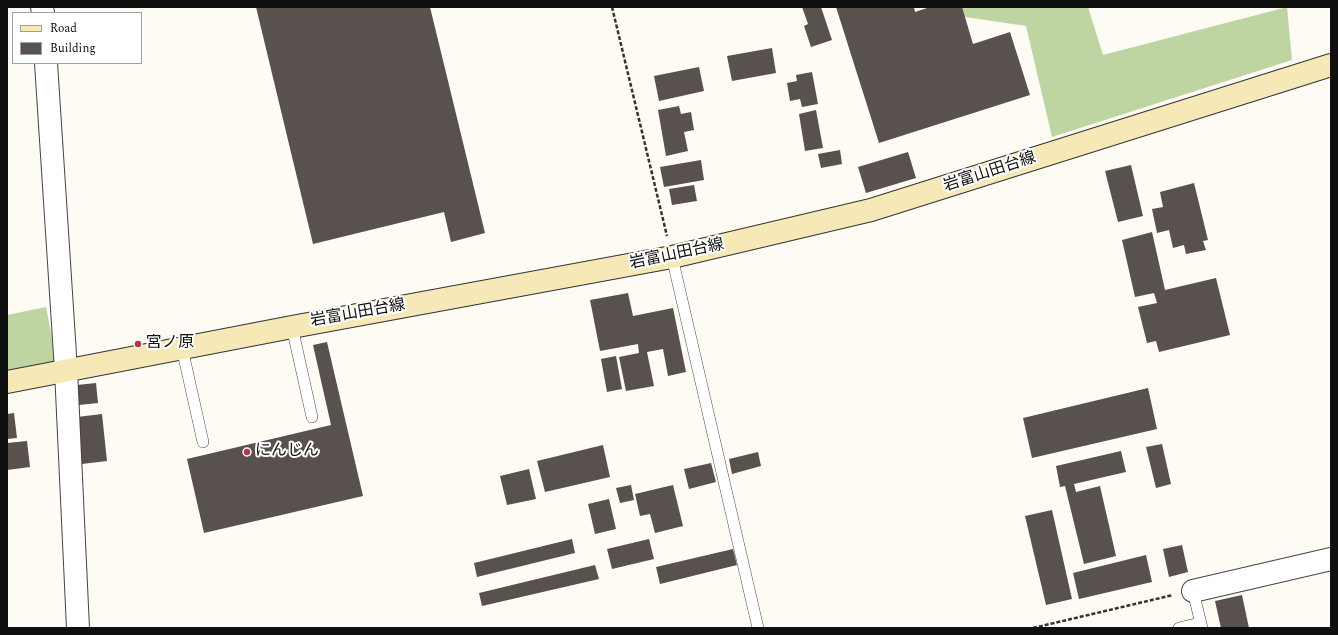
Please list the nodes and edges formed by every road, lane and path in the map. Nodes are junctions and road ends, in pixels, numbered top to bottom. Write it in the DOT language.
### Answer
graph roads {
  1 [pos="612,7"];
  2 [pos="46,64"];
  3 [pos="1331,65"];
  4 [pos="672,257"];
  5 [pos="292,327"];
  6 [pos="182,348"];
  7 [pos="66,370"];
  8 [pos="7,382"];
  9 [pos="312,417"];
  10 [pos="203,442"];
  11 [pos="1331,559"];
  12 [pos="1193,590"];
  13 [pos="1201,625"];
  14 [pos="78,628"];
  15 [pos="758,628"];
  16 [pos="1033,628"];
  17 [pos="1179,628"];
  1 -- 4 [label="path"];
  2 -- 7 [label="street"];
  3 -- 4 [label="main road, 岩富山田台線"];
  4 -- 5 [label="main road, 岩富山田台線"];
  4 -- 15 [label="lane"];
  5 -- 6 [label="main road, 岩富山田台線"];
  5 -- 9 [label="lane"];
  6 -- 7 [label="main road, 岩富山田台線"];
  6 -- 10 [label="lane"];
  7 -- 8 [label="main road, 岩富山田台線"];
  7 -- 14 [label="street"];
  11 -- 12 [label="street"];
  12 -- 13 [label="lane"];
  12 -- 16 [label="path"];
  13 -- 17 [label="lane"];
}
